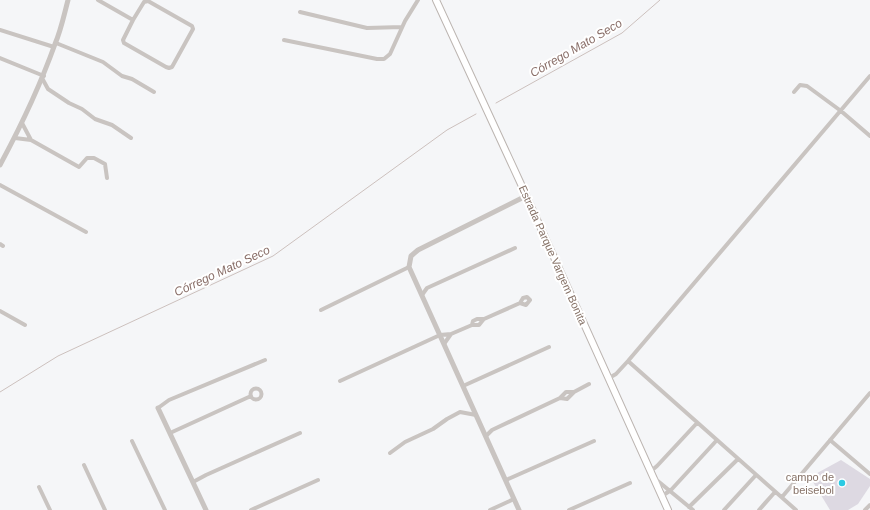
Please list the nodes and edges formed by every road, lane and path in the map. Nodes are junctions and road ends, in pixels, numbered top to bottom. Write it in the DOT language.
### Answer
graph roads {
  1 [pos="68,0"];
  2 [pos="98,0"];
  3 [pos="418,0"];
  4 [pos="436,0"];
  5 [pos="300,12"];
  6 [pos="133,20"];
  7 [pos="402,27"];
  8 [pos="0,30"];
  9 [pos="284,40"];
  10 [pos="55,45"];
  11 [pos="0,58"];
  12 [pos="870,76"];
  13 [pos="43,77"];
  14 [pos="38,88"];
  15 [pos="48,89"];
  16 [pos="154,92"];
  17 [pos="794,92"];
  18 [pos="840,111"];
  19 [pos="22,122"];
  20 [pos="870,136"];
  21 [pos="15,138"];
  22 [pos="131,138"];
  23 [pos="32,140"];
  24 [pos="2,156"];
  25 [pos="0,165"];
  26 [pos="108,178"];
  27 [pos="0,185"];
  28 [pos="526,196"];
  29 [pos="86,232"];
  30 [pos="515,248"];
  31 [pos="409,267"];
  32 [pos="418,287"];
  33 [pos="427,288"];
  34 [pos="422,295"];
  35 [pos="520,303"];
  36 [pos="0,310"];
  37 [pos="321,310"];
  38 [pos="26,325"];
  39 [pos="451,334"];
  40 [pos="440,335"];
  41 [pos="444,344"];
  42 [pos="549,347"];
  43 [pos="265,360"];
  44 [pos="628,361"];
  45 [pos="609,378"];
  46 [pos="340,381"];
  47 [pos="589,384"];
  48 [pos="463,386"];
  49 [pos="870,393"];
  50 [pos="251,396"];
  51 [pos="472,405"];
  52 [pos="158,408"];
  53 [pos="466,412"];
  54 [pos="476,415"];
  55 [pos="698,423"];
  56 [pos="483,430"];
  57 [pos="492,430"];
  58 [pos="170,433"];
  59 [pos="300,433"];
  60 [pos="486,436"];
  61 [pos="717,440"];
  62 [pos="830,440"];
  63 [pos="132,441"];
  64 [pos="594,441"];
  65 [pos="390,453"];
  66 [pos="738,459"];
  67 [pos="84,465"];
  68 [pos="652,474"];
  69 [pos="870,474"];
  70 [pos="756,475"];
  71 [pos="318,480"];
  72 [pos="506,480"];
  73 [pos="193,482"];
  74 [pos="630,483"];
  75 [pos="39,487"];
  76 [pos="671,490"];
  77 [pos="775,492"];
  78 [pos="662,496"];
  79 [pos="782,497"];
  80 [pos="514,499"];
  81 [pos="870,504"];
  82 [pos="691,508"];
  83 [pos="794,509"];
  84 [pos="50,510"];
  85 [pos="105,510"];
  86 [pos="165,510"];
  87 [pos="206,510"];
  88 [pos="251,510"];
  89 [pos="490,510"];
  90 [pos="519,510"];
  91 [pos="569,510"];
  92 [pos="668,510"];
  93 [pos="724,510"];
  94 [pos="759,510"];
  95 [pos="865,510"];
  1 -- 10 [label="street"];
  2 -- 6 [label="street"];
  3 -- 7 [label="street"];
  4 -- 28 [label="main road, Estrada Parque Vargem Bonita"];
  5 -- 7 [label="street"];
  6 -- 6 [label="street"];
  7 -- 9 [label="street"];
  8 -- 10 [label="street"];
  10 -- 13 [label="street"];
  10 -- 16 [label="street"];
  11 -- 13 [label="street"];
  12 -- 18 [label="street"];
  13 -- 14 [label="street"];
  13 -- 15 [label="street"];
  14 -- 15 [label="street"];
  14 -- 19 [label="street"];
  15 -- 22 [label="street"];
  17 -- 18 [label="street"];
  18 -- 20 [label="street"];
  18 -- 44 [label="street"];
  19 -- 21 [label="street"];
  19 -- 23 [label="street"];
  21 -- 23 [label="street"];
  21 -- 24 [label="street"];
  23 -- 26 [label="street"];
  24 -- 25 [label="street"];
  27 -- 29 [label="street"];
  28 -- 31 [label="street"];
  28 -- 45 [label="main road, Estrada Parque Vargem Bonita"];
  30 -- 33 [label="street"];
  31 -- 32 [label="street"];
  31 -- 37 [label="street"];
  32 -- 33 [label="street"];
  32 -- 34 [label="street"];
  33 -- 34 [label="street"];
  34 -- 40 [label="street"];
  35 -- 39 [label="street"];
  36 -- 38 [label="street"];
  39 -- 40 [label="street"];
  39 -- 41 [label="street"];
  40 -- 41 [label="street"];
  40 -- 46 [label="street"];
  41 -- 48 [label="street"];
  42 -- 48 [label="street"];
  43 -- 52 [label="street"];
  44 -- 45 [label="street"];
  44 -- 55 [label="street"];
  45 -- 68 [label="main road, Estrada Parque Vargem Bonita"];
  47 -- 57 [label="street"];
  48 -- 51 [label="street"];
  49 -- 62 [label="street"];
  50 -- 58 [label="street"];
  51 -- 53 [label="street"];
  51 -- 54 [label="street"];
  52 -- 58 [label="street"];
  53 -- 54 [label="street"];
  53 -- 65 [label="street"];
  54 -- 56 [label="street"];
  55 -- 61 [label="street"];
  55 -- 68 [label="street"];
  56 -- 57 [label="street"];
  56 -- 60 [label="street"];
  57 -- 60 [label="street"];
  58 -- 73 [label="street"];
  59 -- 73 [label="street"];
  60 -- 72 [label="street"];
  61 -- 66 [label="street"];
  61 -- 76 [label="street"];
  62 -- 69 [label="street"];
  62 -- 79 [label="street"];
  63 -- 86 [label="street"];
  64 -- 72 [label="street"];
  66 -- 70 [label="street"];
  66 -- 82 [label="street"];
  67 -- 85 [label="street"];
  68 -- 76 [label="street"];
  68 -- 78 [label="main road, Estrada Parque Vargem Bonita"];
  70 -- 77 [label="street"];
  70 -- 93 [label="street"];
  71 -- 88 [label="street"];
  72 -- 80 [label="street"];
  73 -- 87 [label="street"];
  74 -- 91 [label="street"];
  75 -- 84 [label="street"];
  76 -- 78 [label="street"];
  76 -- 82 [label="street"];
  77 -- 79 [label="street"];
  77 -- 94 [label="street"];
  78 -- 92 [label="main road, Estrada Parque Vargem Bonita"];
  79 -- 83 [label="street"];
  80 -- 89 [label="street"];
  80 -- 90 [label="street"];
  81 -- 95 [label="street"];
}
